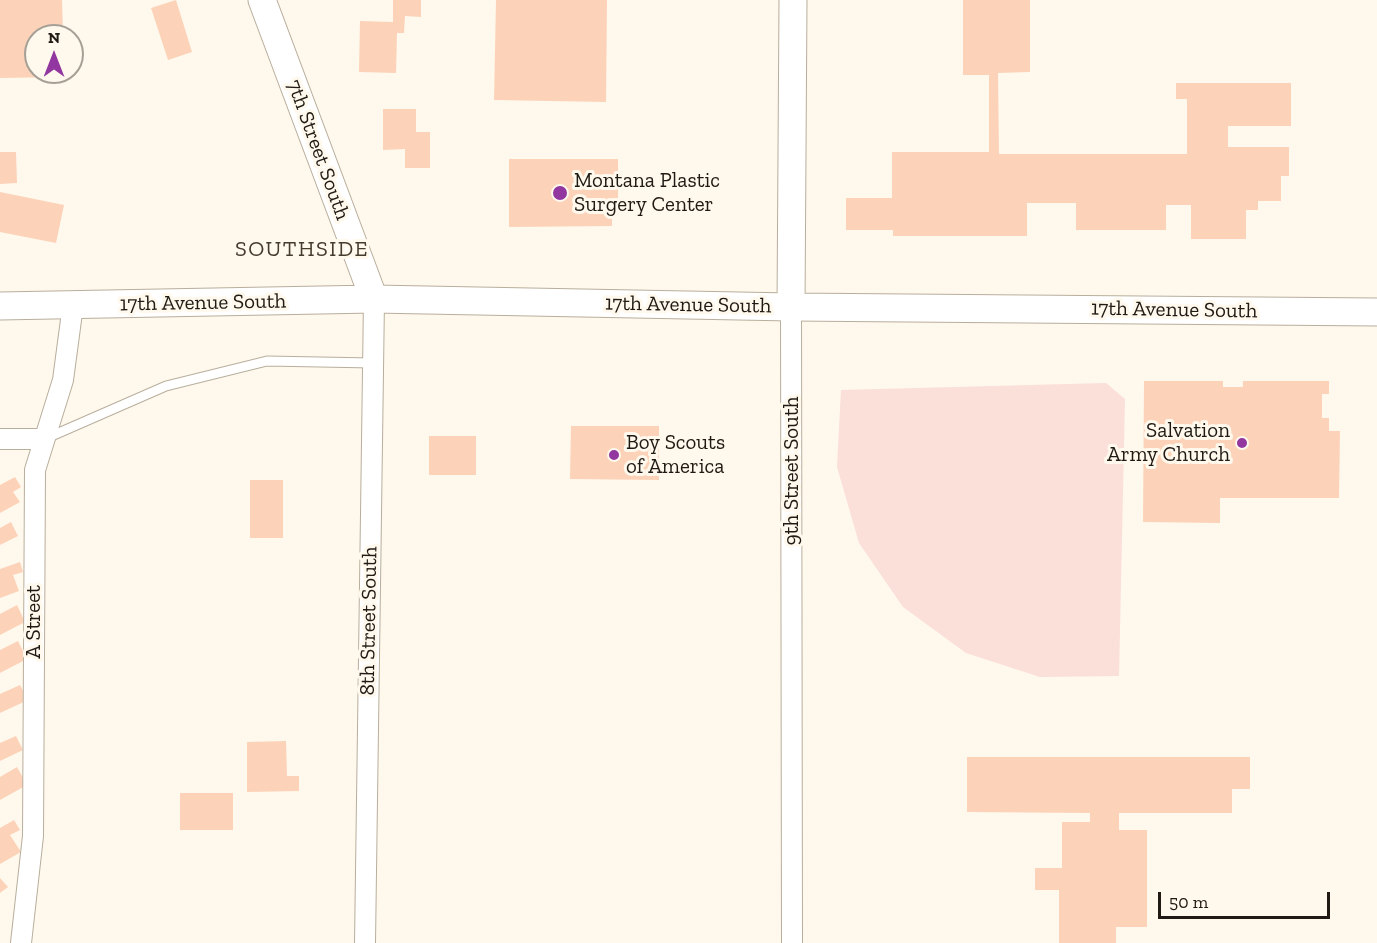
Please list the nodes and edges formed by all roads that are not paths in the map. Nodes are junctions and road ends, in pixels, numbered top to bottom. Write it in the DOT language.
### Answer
graph roads {
  1 [pos="262,0"];
  2 [pos="793,0"];
  3 [pos="374,299"];
  4 [pos="73,305"];
  5 [pos="0,306"];
  6 [pos="791,307"];
  7 [pos="1377,312"];
  8 [pos="373,363"];
  9 [pos="45,439"];
  10 [pos="0,440"];
  11 [pos="21,943"];
  12 [pos="364,943"];
  13 [pos="792,943"];
  1 -- 3 [label="street, 7th Street South"];
  2 -- 6 [label="street, 9th Street South"];
  3 -- 4 [label="street, 17th Avenue South"];
  3 -- 6 [label="street, 17th Avenue South"];
  3 -- 8 [label="street, 8th Street South"];
  4 -- 5 [label="street, 17th Avenue South"];
  4 -- 9 [label="street, A Street"];
  6 -- 7 [label="street, 17th Avenue South"];
  6 -- 13 [label="street, 9th Street South"];
  8 -- 9 [label="lane"];
  8 -- 12 [label="street, 8th Street South"];
  9 -- 10 [label="street"];
  9 -- 11 [label="street, A Street"];
}
